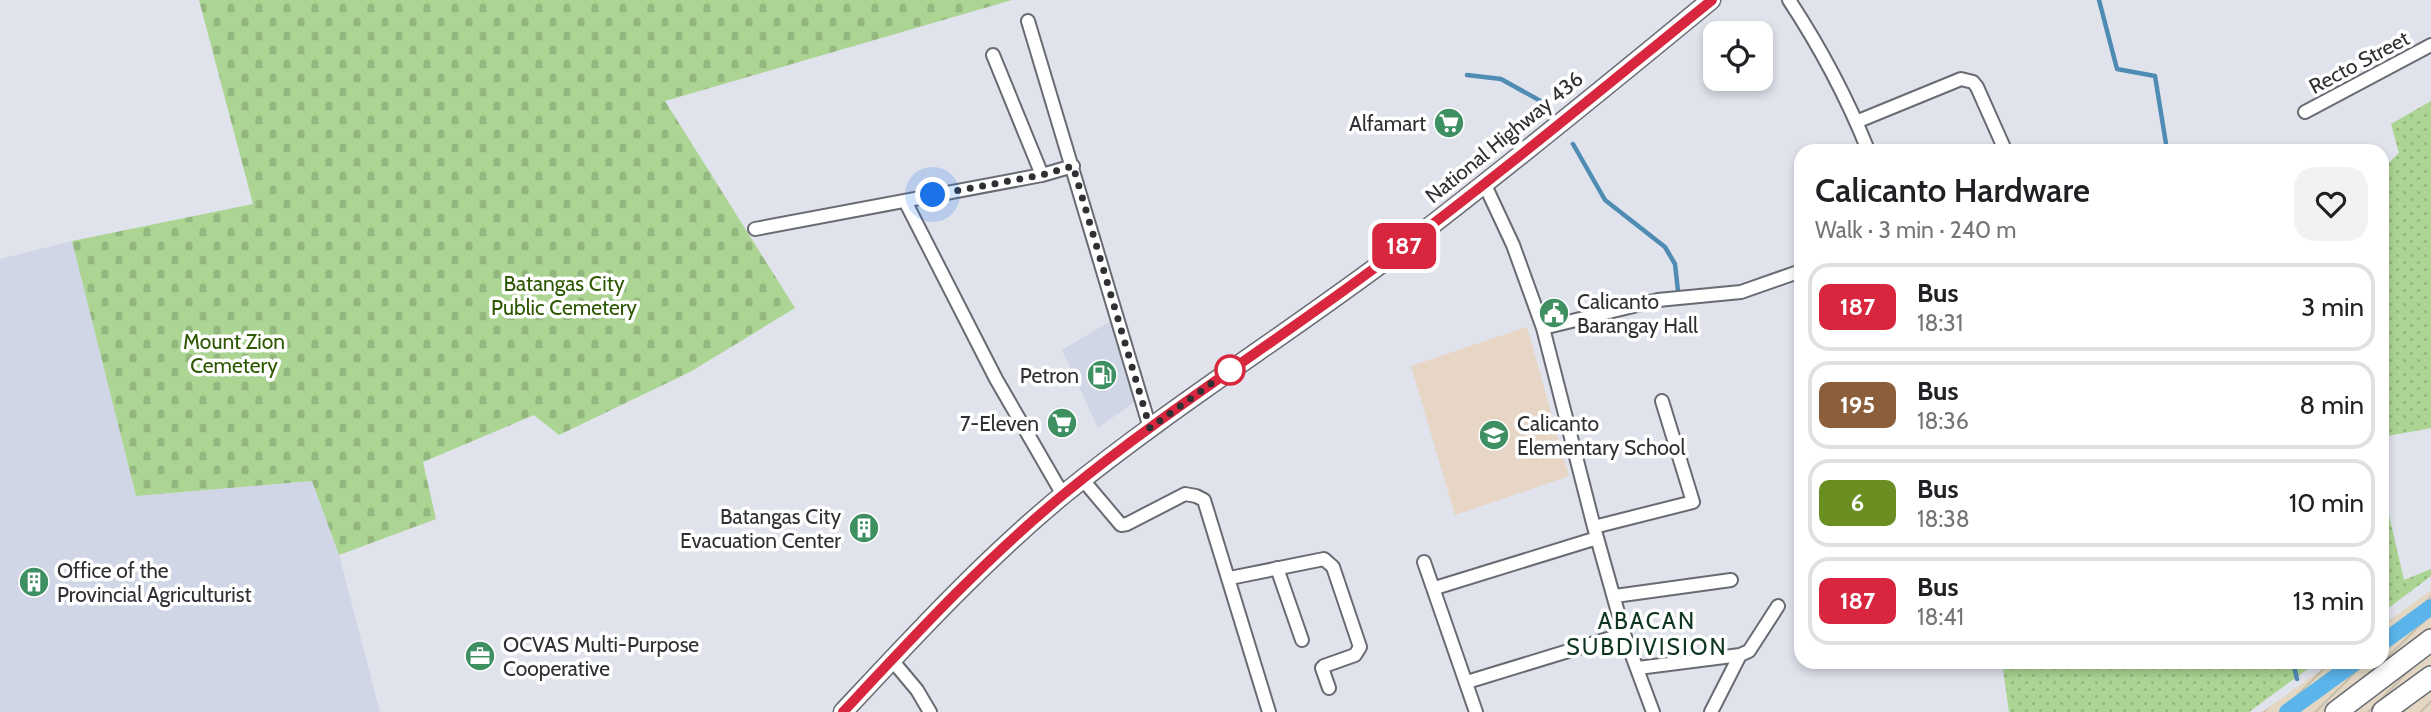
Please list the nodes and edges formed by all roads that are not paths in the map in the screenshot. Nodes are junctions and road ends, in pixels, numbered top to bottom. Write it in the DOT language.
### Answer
graph roads {
  1 [pos="1712,0"];
  2 [pos="1789,0"];
  3 [pos="1028,21"];
  4 [pos="2431,45"];
  5 [pos="993,55"];
  6 [pos="2305,112"];
  7 [pos="1856,122"];
  8 [pos="1865,144"];
  9 [pos="2002,144"];
  10 [pos="1073,166"];
  11 [pos="1042,175"];
  12 [pos="1484,183"];
  13 [pos="905,201"];
  14 [pos="755,229"];
  15 [pos="1794,273"];
  16 [pos="1543,328"];
  17 [pos="1662,401"];
  18 [pos="1150,428"];
  19 [pos="1083,480"];
  20 [pos="1063,495"];
  21 [pos="1596,532"];
  22 [pos="1424,562"];
  23 [pos="1277,568"];
  24 [pos="1230,578"];
  25 [pos="1731,580"];
  26 [pos="1435,589"];
  27 [pos="1615,596"];
  28 [pos="1778,606"];
  29 [pos="1624,634"];
  30 [pos="1302,640"];
  31 [pos="2431,640"];
  32 [pos="1740,655"];
  33 [pos="891,659"];
  34 [pos="1638,668"];
  35 [pos="2431,677"];
  36 [pos="1467,682"];
  37 [pos="1329,688"];
  38 [pos="843,712"];
  39 [pos="930,712"];
  40 [pos="1269,712"];
  41 [pos="1476,712"];
  42 [pos="1653,712"];
  43 [pos="1710,712"];
  44 [pos="2336,712"];
  45 [pos="2383,712"];
  1 -- 12 [label="main road, National Highway 436"];
  2 -- 7 [label="street"];
  3 -- 10 [label="street"];
  4 -- 6 [label="street, Recto Street"];
  5 -- 11 [label="street"];
  7 -- 8 [label="street"];
  7 -- 9 [label="street"];
  10 -- 11 [label="street"];
  10 -- 18 [label="street"];
  11 -- 13 [label="street"];
  12 -- 16 [label="street"];
  12 -- 18 [label="main road, National Highway 436"];
  13 -- 14 [label="street"];
  13 -- 20 [label="street"];
  15 -- 16 [label="street"];
  16 -- 21 [label="street"];
  17 -- 21 [label="street"];
  18 -- 19 [label="main road, National Highway 436"];
  19 -- 20 [label="main road, National Highway 436"];
  19 -- 24 [label="street"];
  20 -- 33 [label="main road, National Highway 436"];
  21 -- 26 [label="street"];
  21 -- 27 [label="street"];
  22 -- 26 [label="street"];
  23 -- 24 [label="street"];
  23 -- 30 [label="street"];
  23 -- 37 [label="street"];
  24 -- 40 [label="street"];
  25 -- 27 [label="street"];
  26 -- 36 [label="street"];
  27 -- 29 [label="street"];
  28 -- 32 [label="street"];
  29 -- 34 [label="street"];
  29 -- 36 [label="street"];
  31 -- 44 [label="highway"];
  32 -- 34 [label="street"];
  32 -- 43 [label="street"];
  33 -- 38 [label="main road, National Highway 436"];
  33 -- 39 [label="street"];
  34 -- 42 [label="street"];
  35 -- 45 [label="highway"];
  36 -- 41 [label="street"];
}
